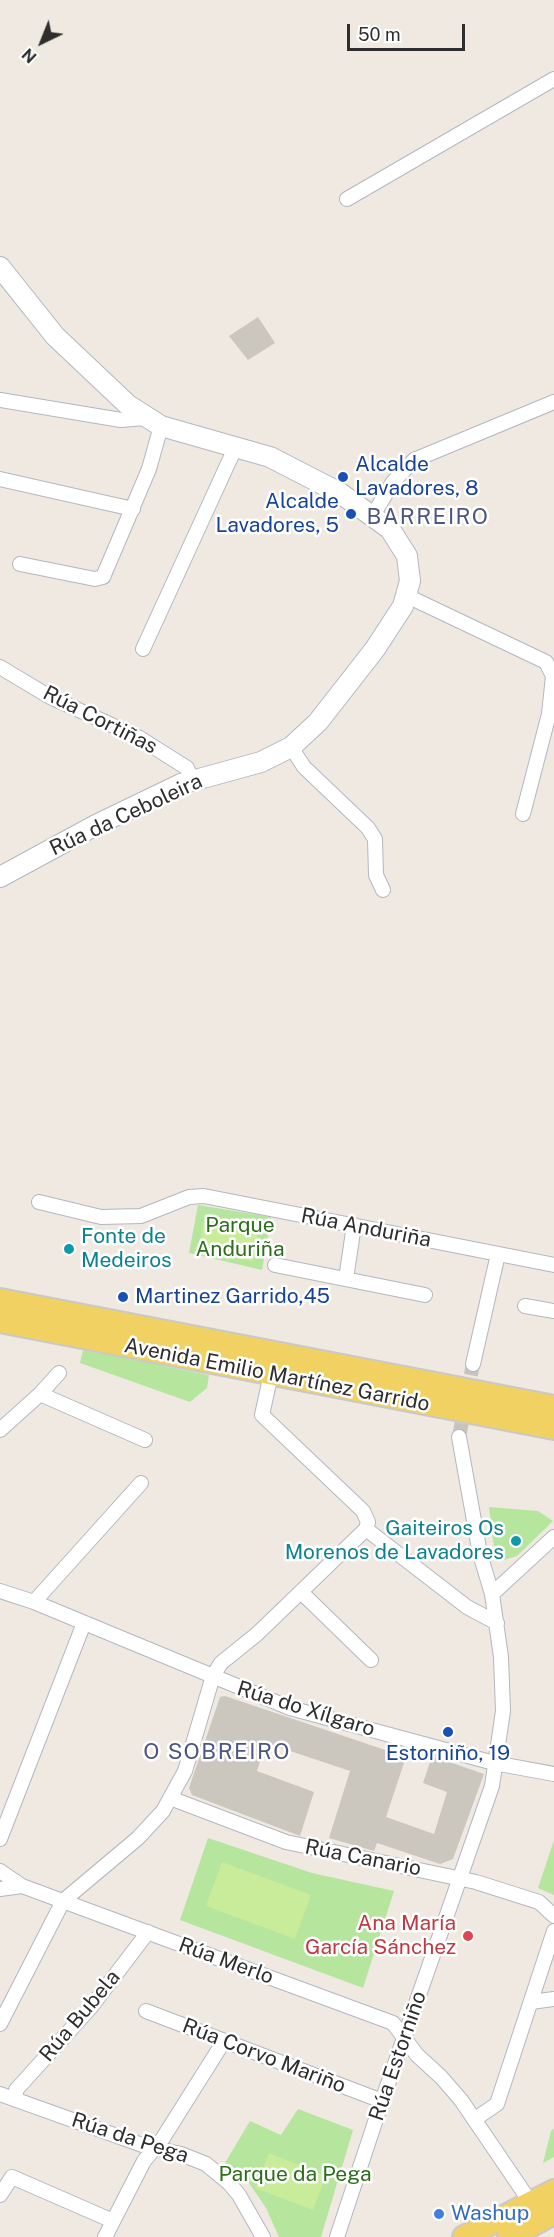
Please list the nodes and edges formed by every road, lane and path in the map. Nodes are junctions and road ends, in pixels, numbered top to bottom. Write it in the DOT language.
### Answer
graph roads {
  1 [pos="554,79"];
  2 [pos="347,199"];
  3 [pos="0,267"];
  4 [pos="0,400"];
  5 [pos="554,402"];
  6 [pos="153,422"];
  7 [pos="236,446"];
  8 [pos="0,479"];
  9 [pos="133,509"];
  10 [pos="373,515"];
  11 [pos="20,564"];
  12 [pos="407,596"];
  13 [pos="143,649"];
  14 [pos="550,662"];
  15 [pos="0,667"];
  16 [pos="291,747"];
  17 [pos="192,780"];
  18 [pos="523,814"];
  19 [pos="0,877"];
  20 [pos="382,890"];
  21 [pos="39,1202"];
  22 [pos="354,1225"];
  23 [pos="498,1254"];
  24 [pos="274,1265"];
  25 [pos="554,1265"];
  26 [pos="346,1279"];
  27 [pos="425,1295"];
  28 [pos="0,1300"];
  29 [pos="525,1306"];
  30 [pos="554,1311"];
  31 [pos="0,1321"];
  32 [pos="473,1364"];
  33 [pos="59,1373"];
  34 [pos="271,1374"];
  35 [pos="40,1394"];
  36 [pos="554,1407"];
  37 [pos="554,1428"];
  38 [pos="0,1430"];
  39 [pos="459,1437"];
  40 [pos="145,1440"];
  41 [pos="141,1483"];
  42 [pos="366,1528"];
  43 [pos="554,1537"];
  44 [pos="0,1591"];
  45 [pos="301,1593"];
  46 [pos="492,1594"];
  47 [pos="34,1602"];
  48 [pos="84,1623"];
  49 [pos="497,1623"];
  50 [pos="371,1660"];
  51 [pos="213,1676"];
  52 [pos="494,1763"];
  53 [pos="554,1774"];
  54 [pos="170,1798"];
  55 [pos="0,1839"];
  56 [pos="0,1871"];
  57 [pos="460,1877"];
  58 [pos="22,1886"];
  59 [pos="0,1889"];
  60 [pos="63,1901"];
  61 [pos="554,1916"];
  62 [pos="554,1931"];
  63 [pos="148,1932"];
  64 [pos="554,1999"];
  65 [pos="531,2002"];
  66 [pos="146,2011"];
  67 [pos="0,2024"];
  68 [pos="404,2035"];
  69 [pos="224,2041"];
  70 [pos="417,2055"];
  71 [pos="396,2061"];
  72 [pos="0,2094"];
  73 [pos="16,2100"];
  74 [pos="381,2101"];
  75 [pos="475,2119"];
  76 [pos="155,2148"];
  77 [pos="554,2191"];
  78 [pos="0,2195"];
  79 [pos="554,2213"];
  80 [pos="113,2221"];
  81 [pos="535,2221"];
  82 [pos="105,2237"];
  83 [pos="263,2237"];
  84 [pos="337,2237"];
  85 [pos="464,2237"];
  86 [pos="509,2237"];
  1 -- 2 [label="street"];
  3 -- 6 [label="street"];
  4 -- 6 [label="street"];
  5 -- 10 [label="street"];
  6 -- 7 [label="street, Rúa da Ceboleira"];
  6 -- 9 [label="street"];
  7 -- 10 [label="street, Rúa da Ceboleira"];
  7 -- 13 [label="street"];
  8 -- 9 [label="street"];
  9 -- 11 [label="street"];
  10 -- 12 [label="street, Rúa da Ceboleira"];
  12 -- 14 [label="street"];
  12 -- 16 [label="street, Rúa da Ceboleira"];
  14 -- 18 [label="street"];
  15 -- 17 [label="street, Rúa Cortiñas"];
  16 -- 17 [label="street, Rúa da Ceboleira"];
  16 -- 20 [label="street"];
  17 -- 19 [label="street, Rúa da Ceboleira"];
  21 -- 22 [label="street, Rúa Anduriña"];
  22 -- 23 [label="street, Rúa Anduriña"];
  22 -- 26 [label="street"];
  23 -- 25 [label="street, Rúa Anduriña"];
  23 -- 32 [label="street"];
  24 -- 26 [label="street"];
  26 -- 27 [label="street"];
  28 -- 36 [label="main road, Avenida Emilio Martínez Garrido"];
  29 -- 30 [label="street"];
  31 -- 34 [label="main road, Avenida Emilio Martínez Garrido"];
  33 -- 35 [label="street"];
  34 -- 37 [label="main road, Avenida Emilio Martínez Garrido"];
  34 -- 42 [label="street"];
  35 -- 38 [label="street"];
  35 -- 40 [label="street"];
  39 -- 46 [label="street, Rúa Estorniño"];
  41 -- 47 [label="street"];
  42 -- 45 [label="street"];
  42 -- 49 [label="street"];
  43 -- 46 [label="street"];
  44 -- 47 [label="street, Rúa do Xílgaro"];
  45 -- 50 [label="street"];
  45 -- 51 [label="street"];
  46 -- 49 [label="street, Rúa Estorniño"];
  47 -- 48 [label="street, Rúa do Xílgaro"];
  48 -- 51 [label="street, Rúa do Xílgaro"];
  48 -- 55 [label="street"];
  49 -- 52 [label="street, Rúa Estorniño"];
  51 -- 52 [label="street, Rúa do Xílgaro"];
  51 -- 54 [label="street"];
  52 -- 53 [label="street, Rúa do Xílgaro"];
  52 -- 57 [label="street, Rúa Estorniño"];
  54 -- 57 [label="street, Rúa Canario"];
  54 -- 60 [label="street"];
  56 -- 58 [label="street, Rúa Merlo"];
  57 -- 61 [label="street, Rúa Canario"];
  57 -- 68 [label="street, Rúa Estorniño"];
  58 -- 59 [label="street, Rúa Merlo"];
  58 -- 60 [label="street, Rúa Merlo"];
  60 -- 63 [label="street, Rúa Merlo"];
  60 -- 67 [label="street"];
  62 -- 65 [label="street"];
  63 -- 68 [label="street, Rúa Merlo"];
  63 -- 73 [label="street, Rúa Bubela"];
  64 -- 65 [label="street"];
  65 -- 75 [label="street"];
  66 -- 69 [label="street, Rúa Corvo Mariño"];
  68 -- 70 [label="street, Rúa Merlo"];
  68 -- 71 [label="street, Rúa Estorniño"];
  69 -- 74 [label="street, Rúa Corvo Mariño"];
  69 -- 76 [label="street"];
  70 -- 71 [label="street"];
  70 -- 75 [label="street, Rúa Merlo"];
  71 -- 74 [label="street, Rúa Estorniño"];
  72 -- 73 [label="street, Rúa da Pega"];
  73 -- 76 [label="street, Rúa da Pega"];
  74 -- 84 [label="street, Rúa Estorniño"];
  75 -- 81 [label="street, Rúa Merlo"];
  76 -- 80 [label="street"];
  76 -- 83 [label="street, Rúa da Pega"];
  77 -- 81 [label="main road"];
  78 -- 80 [label="street"];
  79 -- 81 [label="main road"];
  80 -- 82 [label="street"];
  81 -- 85 [label="main road"];
  81 -- 86 [label="main road"];
}
